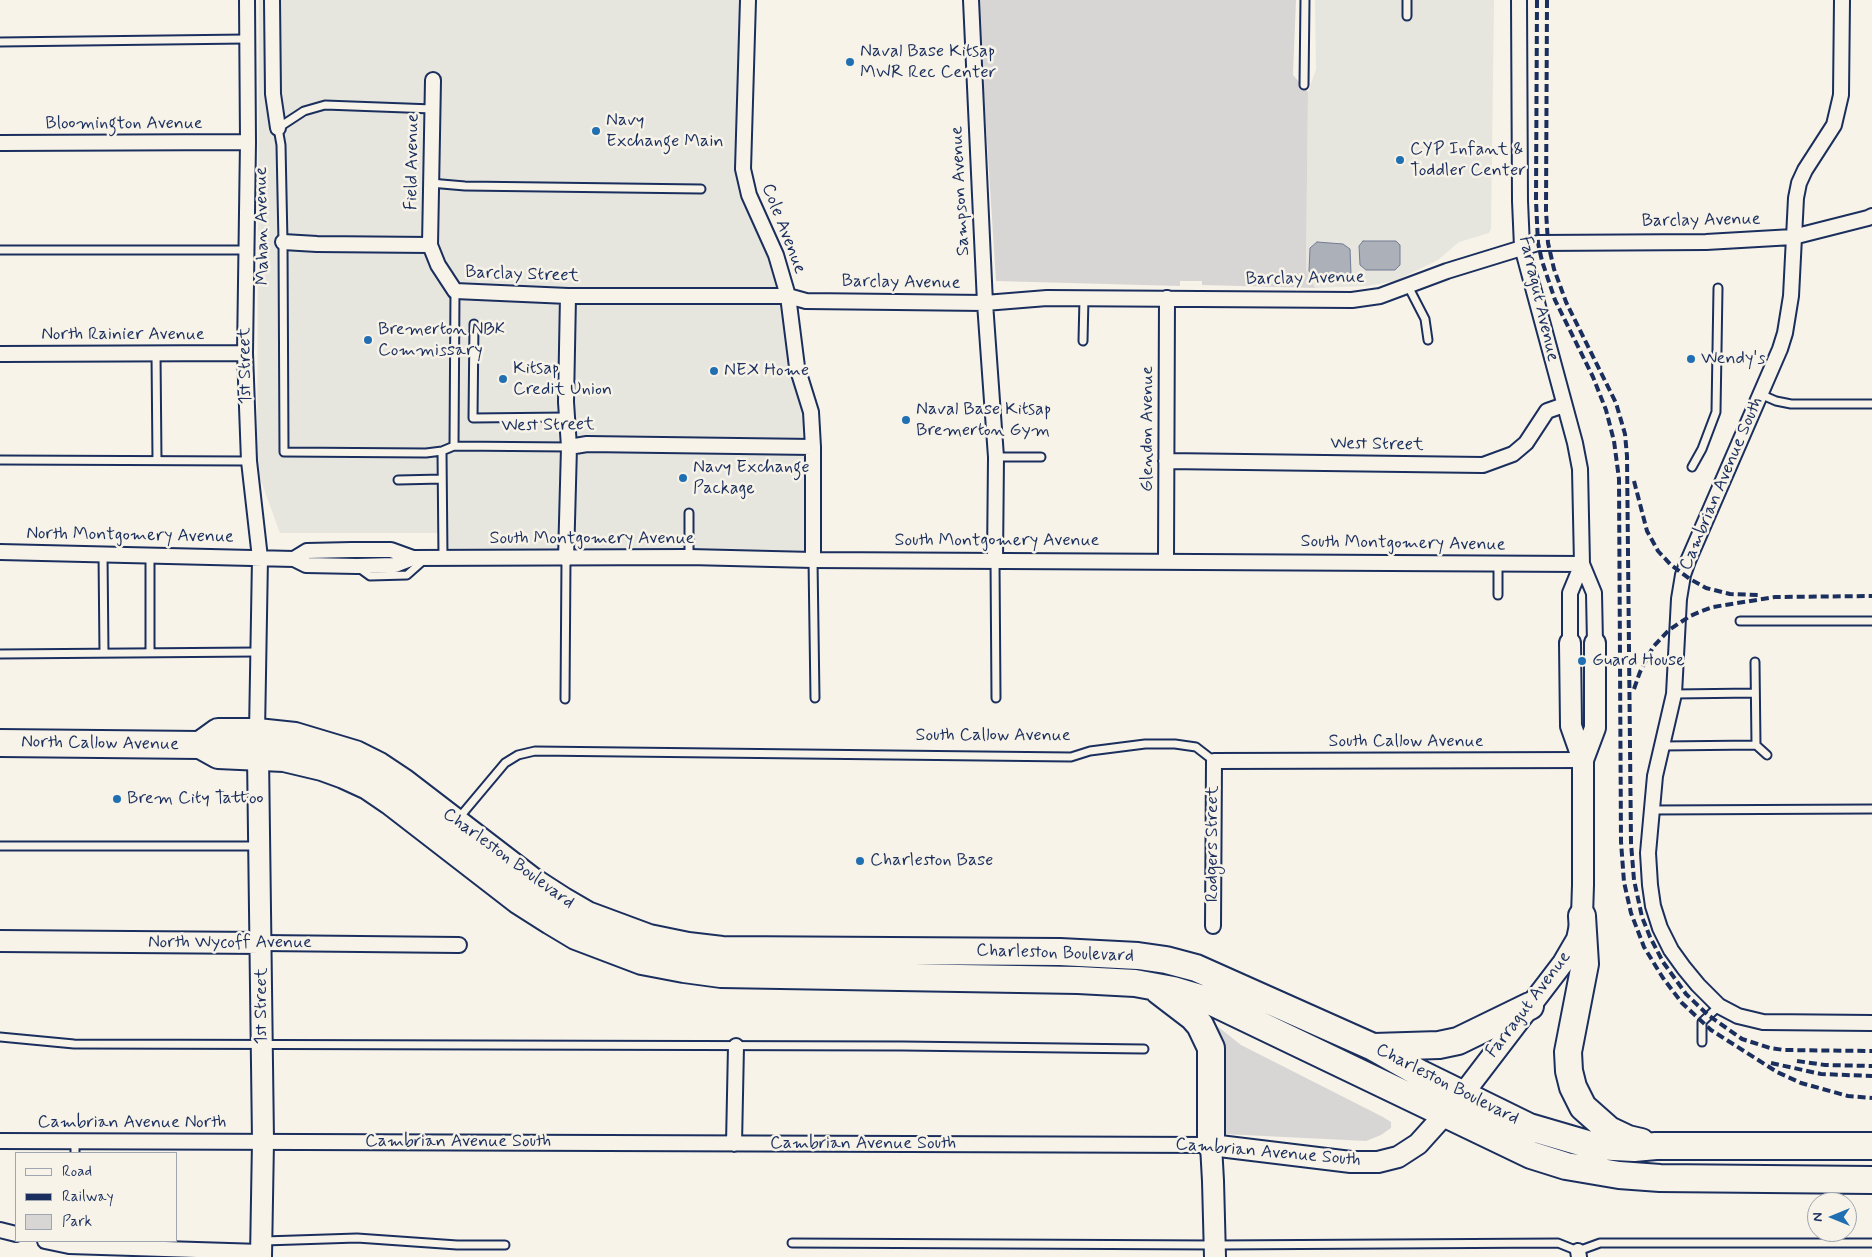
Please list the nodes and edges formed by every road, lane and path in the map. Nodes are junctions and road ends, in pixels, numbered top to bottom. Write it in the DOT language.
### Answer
graph roads {
  1 [pos="247,0"];
  2 [pos="272,0"];
  3 [pos="748,0"];
  4 [pos="971,0"];
  5 [pos="1305,0"];
  6 [pos="1407,0"];
  7 [pos="1519,0"];
  8 [pos="1842,0"];
  9 [pos="1407,16"];
  10 [pos="246,39"];
  11 [pos="0,42"];
  12 [pos="433,80"];
  13 [pos="1304,85"];
  14 [pos="433,109"];
  15 [pos="278,128"];
  16 [pos="248,142"];
  17 [pos="0,143"];
  18 [pos="430,183"];
  19 [pos="702,189"];
  20 [pos="1872,216"];
  21 [pos="1793,237"];
  22 [pos="283,242"];
  23 [pos="430,245"];
  24 [pos="1522,247"];
  25 [pos="0,250"];
  26 [pos="246,250"];
  27 [pos="1408,286"];
  28 [pos="1718,288"];
  29 [pos="454,291"];
  30 [pos="568,296"];
  31 [pos="788,296"];
  32 [pos="1084,298"];
  33 [pos="1167,298"];
  34 [pos="986,303"];
  35 [pos="474,324"];
  36 [pos="1428,340"];
  37 [pos="1083,341"];
  38 [pos="156,353"];
  39 [pos="245,353"];
  40 [pos="0,354"];
  41 [pos="1760,394"];
  42 [pos="1872,404"];
  43 [pos="1564,405"];
  44 [pos="567,417"];
  45 [pos="454,446"];
  46 [pos="569,447"];
  47 [pos="813,447"];
  48 [pos="442,451"];
  49 [pos="284,452"];
  50 [pos="996,457"];
  51 [pos="1041,457"];
  52 [pos="0,460"];
  53 [pos="156,460"];
  54 [pos="249,460"];
  55 [pos="1166,461"];
  56 [pos="1692,467"];
  57 [pos="442,479"];
  58 [pos="398,480"];
  59 [pos="689,513"];
  60 [pos="0,552"];
  61 [pos="103,554"];
  62 [pos="150,555"];
  63 [pos="689,557"];
  64 [pos="260,558"];
  65 [pos="420,558"];
  66 [pos="443,558"];
  67 [pos="294,559"];
  68 [pos="566,559"];
  69 [pos="813,560"];
  70 [pos="996,560"];
  71 [pos="1166,561"];
  72 [pos="1498,564"];
  73 [pos="1582,564"];
  74 [pos="1498,595"];
  75 [pos="1740,621"];
  76 [pos="1872,621"];
  77 [pos="1570,643"];
  78 [pos="1594,643"];
  79 [pos="257,652"];
  80 [pos="104,653"];
  81 [pos="150,653"];
  82 [pos="0,654"];
  83 [pos="1756,662"];
  84 [pos="1756,693"];
  85 [pos="1674,694"];
  86 [pos="565,698"];
  87 [pos="815,698"];
  88 [pos="996,698"];
  89 [pos="0,743"];
  90 [pos="258,744"];
  91 [pos="1756,745"];
  92 [pos="1662,746"];
  93 [pos="1766,755"];
  94 [pos="1583,760"];
  95 [pos="1214,761"];
  96 [pos="1872,809"];
  97 [pos="1651,810"];
  98 [pos="456,821"];
  99 [pos="0,846"];
  100 [pos="260,846"];
  101 [pos="1582,916"];
  102 [pos="1213,926"];
  103 [pos="0,941"];
  104 [pos="262,943"];
  105 [pos="459,945"];
  106 [pos="1152,986"];
  107 [pos="1530,1006"];
  108 [pos="1719,1006"];
  109 [pos="1872,1023"];
  110 [pos="0,1037"];
  111 [pos="1702,1042"];
  112 [pos="262,1043"];
  113 [pos="736,1046"];
  114 [pos="1373,1047"];
  115 [pos="1144,1049"];
  116 [pos="1463,1094"];
  117 [pos="1444,1114"];
  118 [pos="0,1141"];
  119 [pos="263,1141"];
  120 [pos="734,1144"];
  121 [pos="1211,1145"];
  122 [pos="1656,1146"];
  123 [pos="1872,1146"];
  124 [pos="75,1147"];
  125 [pos="1872,1180"];
  126 [pos="0,1230"];
  127 [pos="15,1234"];
  128 [pos="50,1242"];
  129 [pos="1872,1242"];
  130 [pos="792,1243"];
  131 [pos="82,1244"];
  132 [pos="505,1245"];
  133 [pos="261,1250"];
  134 [pos="1215,1251"];
  135 [pos="1578,1254"];
  1 -- 10 [label="street, 1st Street"];
  2 -- 15 [label="street, Mahan Avenue"];
  3 -- 31 [label="street, Cole Avenue"];
  4 -- 34 [label="street, Sampson Avenue"];
  5 -- 13 [label="lane"];
  6 -- 9 [label="lane"];
  7 -- 24 [label="street, Farragut Avenue"];
  8 -- 21 [label="street, Cambrian Avenue South"];
  10 -- 11 [label="lane"];
  10 -- 16 [label="street, 1st Street"];
  12 -- 14 [label="street, Field Avenue"];
  14 -- 15 [label="lane"];
  14 -- 18 [label="street, Field Avenue"];
  15 -- 22 [label="lane, Mahan Avenue"];
  16 -- 17 [label="street, Bloomington Avenue"];
  16 -- 26 [label="street, 1st Street"];
  18 -- 19 [label="lane"];
  18 -- 23 [label="street, Field Avenue"];
  20 -- 21 [label="street, Barclay Avenue"];
  21 -- 24 [label="street, Barclay Avenue"];
  21 -- 41 [label="street, Cambrian Avenue South"];
  22 -- 23 [label="street"];
  22 -- 49 [label="lane, Mahan Avenue"];
  23 -- 29 [label="street, Barclay Street"];
  24 -- 27 [label="street, Barclay Avenue"];
  24 -- 43 [label="street, Farragut Avenue"];
  25 -- 26 [label="lane"];
  26 -- 39 [label="street, 1st Street"];
  27 -- 33 [label="street, Barclay Avenue"];
  27 -- 36 [label="lane"];
  28 -- 56 [label="lane"];
  29 -- 30 [label="street, Barclay Street"];
  29 -- 45 [label="lane"];
  30 -- 31 [label="street, Barclay Street"];
  30 -- 44 [label="street"];
  31 -- 34 [label="street, Barclay Avenue"];
  31 -- 47 [label="street, Cole Avenue"];
  32 -- 33 [label="street, Barclay Avenue"];
  32 -- 34 [label="street, Barclay Avenue"];
  32 -- 37 [label="lane"];
  33 -- 55 [label="street, Glendon Avenue"];
  34 -- 50 [label="street, Sampson Avenue"];
  35 -- 44 [label="lane"];
  38 -- 39 [label="street, North Rainier Avenue"];
  38 -- 40 [label="street, North Rainier Avenue"];
  38 -- 53 [label="lane"];
  39 -- 54 [label="street, 1st Street"];
  41 -- 42 [label="lane"];
  41 -- 85 [label="street, Cambrian Avenue South"];
  43 -- 55 [label="street, West Street"];
  43 -- 73 [label="street, Farragut Avenue"];
  44 -- 46 [label="street"];
  45 -- 46 [label="lane, West Street"];
  45 -- 48 [label="lane, West Street"];
  46 -- 47 [label="street, West Street"];
  46 -- 68 [label="street"];
  47 -- 69 [label="street, Cole Avenue"];
  48 -- 49 [label="lane, West Street"];
  48 -- 57 [label="lane"];
  50 -- 51 [label="lane"];
  50 -- 70 [label="street, Sampson Avenue"];
  52 -- 53 [label="lane"];
  53 -- 54 [label="lane"];
  54 -- 64 [label="street, 1st Street"];
  55 -- 71 [label="street, Glendon Avenue"];
  57 -- 58 [label="lane"];
  57 -- 66 [label="lane"];
  59 -- 63 [label="lane"];
  60 -- 61 [label="street, North Montgomery Avenue"];
  61 -- 62 [label="street, North Montgomery Avenue"];
  61 -- 80 [label="lane"];
  62 -- 64 [label="street, North Montgomery Avenue"];
  62 -- 81 [label="lane"];
  63 -- 68 [label="street, South Montgomery Avenue"];
  63 -- 69 [label="street, South Montgomery Avenue"];
  64 -- 67 [label="street, South Montgomery Avenue"];
  64 -- 79 [label="street, 1st Street"];
  65 -- 66 [label="street, South Montgomery Avenue"];
  65 -- 67 [label="street, South Montgomery Avenue"];
  65 -- 67 [label="street, South Montgomery Avenue"];
  66 -- 68 [label="street, South Montgomery Avenue"];
  68 -- 86 [label="lane"];
  69 -- 70 [label="street, South Montgomery Avenue"];
  69 -- 87 [label="lane"];
  70 -- 71 [label="street, South Montgomery Avenue"];
  70 -- 88 [label="lane"];
  71 -- 72 [label="street, South Montgomery Avenue"];
  72 -- 73 [label="street, South Montgomery Avenue"];
  72 -- 74 [label="lane"];
  73 -- 77 [label="street, Farragut Avenue"];
  73 -- 78 [label="street, Farragut Avenue"];
  75 -- 76 [label="lane"];
  77 -- 94 [label="street, Farragut Avenue"];
  78 -- 94 [label="street, Farragut Avenue"];
  79 -- 81 [label="lane"];
  79 -- 90 [label="street, 1st Street"];
  80 -- 81 [label="lane"];
  80 -- 82 [label="lane"];
  83 -- 84 [label="lane"];
  84 -- 85 [label="lane"];
  84 -- 91 [label="lane"];
  85 -- 92 [label="street, Cambrian Avenue South"];
  89 -- 90 [label="highway, North Callow Avenue"];
  90 -- 98 [label="highway, Charleston Boulevard"];
  90 -- 100 [label="street, 1st Street"];
  90 -- 106 [label="highway, Charleston Boulevard"];
  91 -- 92 [label="lane"];
  91 -- 93 [label="lane"];
  92 -- 97 [label="street, Cambrian Avenue South"];
  94 -- 95 [label="street, South Callow Avenue"];
  94 -- 101 [label="street, Farragut Avenue"];
  95 -- 98 [label="lane, South Callow Avenue"];
  95 -- 102 [label="street, Rodgers Street"];
  96 -- 97 [label="lane"];
  97 -- 108 [label="street, Cambrian Avenue South"];
  98 -- 114 [label="highway, Charleston Boulevard"];
  99 -- 100 [label="lane"];
  100 -- 104 [label="street, 1st Street"];
  101 -- 107 [label="street, Farragut Avenue"];
  101 -- 122 [label="highway"];
  103 -- 104 [label="street, North Wycoff Avenue"];
  104 -- 105 [label="street, North Wycoff Avenue"];
  104 -- 112 [label="street, 1st Street"];
  106 -- 117 [label="highway, Charleston Boulevard"];
  106 -- 121 [label="highway"];
  107 -- 114 [label="highway"];
  107 -- 116 [label="street, Farragut Avenue"];
  108 -- 109 [label="street, Cambrian Avenue South"];
  108 -- 111 [label="lane"];
  110 -- 112 [label="lane"];
  112 -- 113 [label="lane"];
  112 -- 119 [label="street, 1st Street"];
  113 -- 115 [label="lane"];
  113 -- 120 [label="street"];
  114 -- 116 [label="highway, Charleston Boulevard"];
  116 -- 117 [label="street, Farragut Avenue"];
  116 -- 122 [label="highway, Charleston Boulevard"];
  117 -- 121 [label="street, Cambrian Avenue South"];
  117 -- 125 [label="highway, Charleston Boulevard"];
  118 -- 124 [label="street, Cambrian Avenue North"];
  119 -- 120 [label="street, Cambrian Avenue South"];
  119 -- 124 [label="street, Cambrian Avenue North"];
  119 -- 133 [label="street, 1st Street"];
  120 -- 121 [label="street, Cambrian Avenue South"];
  121 -- 134 [label="street"];
  122 -- 123 [label="highway, Charleston Boulevard"];
  126 -- 127 [label="street"];
  128 -- 131 [label="street"];
  129 -- 135 [label="lane"];
  130 -- 134 [label="lane"];
  131 -- 133 [label="street"];
  132 -- 133 [label="lane"];
  134 -- 135 [label="lane"];
}
